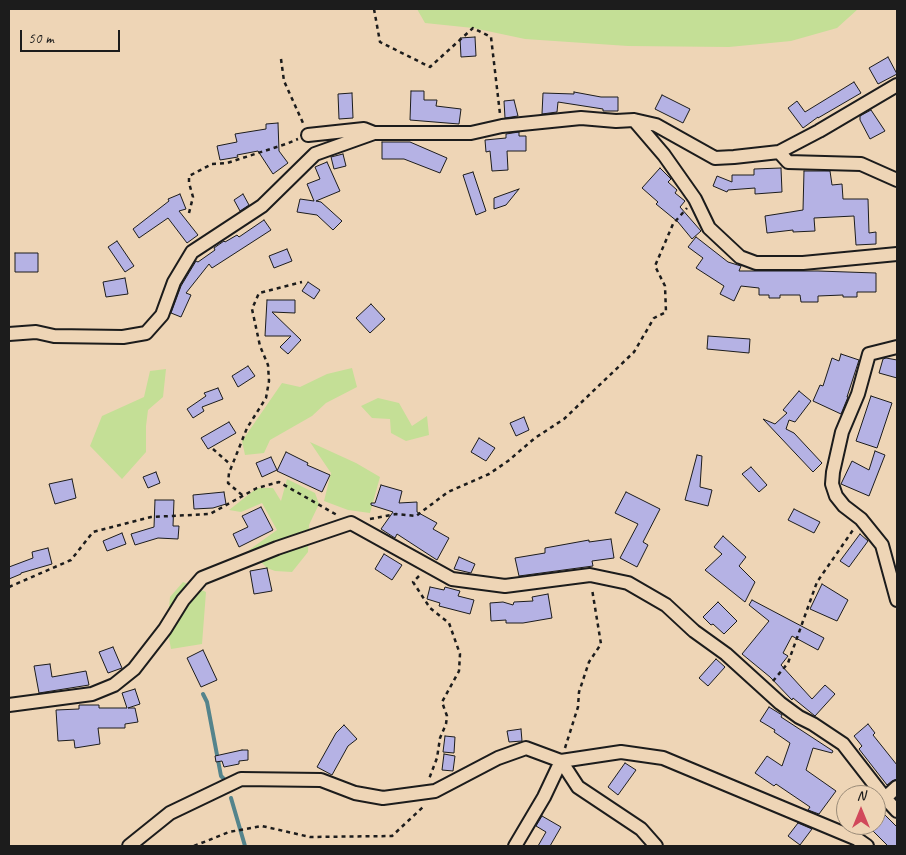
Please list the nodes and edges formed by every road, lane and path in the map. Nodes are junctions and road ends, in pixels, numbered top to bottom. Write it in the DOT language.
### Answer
graph roads {
  1 [pos="374,9"];
  2 [pos="281,59"];
  3 [pos="897,85"];
  4 [pos="634,120"];
  5 [pos="502,126"];
  6 [pos="374,133"];
  7 [pos="308,135"];
  8 [pos="778,152"];
  9 [pos="897,180"];
  10 [pos="695,199"];
  11 [pos="189,213"];
  12 [pos="897,254"];
  13 [pos="302,282"];
  14 [pos="9,334"];
  15 [pos="897,347"];
  16 [pos="213,449"];
  17 [pos="231,465"];
  18 [pos="242,496"];
  19 [pos="861,519"];
  20 [pos="352,523"];
  21 [pos="428,565"];
  22 [pos="590,575"];
  23 [pos="9,587"];
  24 [pos="897,600"];
  25 [pos="766,689"];
  26 [pos="9,705"];
  27 [pos="560,761"];
  28 [pos="875,785"];
  29 [pos="897,787"];
  30 [pos="425,793"];
  31 [pos="886,797"];
  32 [pos="886,799"];
  33 [pos="897,811"];
  34 [pos="129,846"];
  35 [pos="194,846"];
  36 [pos="515,846"];
  37 [pos="656,846"];
  38 [pos="867,846"];
  1 -- 5 [label="path"];
  2 -- 7 [label="path"];
  3 -- 8 [label="street"];
  4 -- 5 [label="street"];
  4 -- 8 [label="street"];
  4 -- 10 [label="street"];
  5 -- 6 [label="street"];
  6 -- 7 [label="street"];
  6 -- 14 [label="street"];
  7 -- 11 [label="path"];
  8 -- 9 [label="street"];
  10 -- 12 [label="street"];
  10 -- 20 [label="path"];
  13 -- 17 [label="path"];
  15 -- 19 [label="street"];
  16 -- 17 [label="path"];
  17 -- 18 [label="path"];
  18 -- 20 [label="path"];
  18 -- 23 [label="path"];
  19 -- 24 [label="street"];
  19 -- 25 [label="path"];
  20 -- 21 [label="street"];
  20 -- 26 [label="street"];
  21 -- 22 [label="street"];
  21 -- 30 [label="path"];
  22 -- 25 [label="street"];
  22 -- 27 [label="path"];
  25 -- 28 [label="street"];
  27 -- 30 [label="street"];
  27 -- 36 [label="street"];
  27 -- 37 [label="street"];
  27 -- 38 [label="street"];
  29 -- 31 [label="street"];
  30 -- 34 [label="street"];
  30 -- 35 [label="path"];
  32 -- 33 [label="street"];
}
